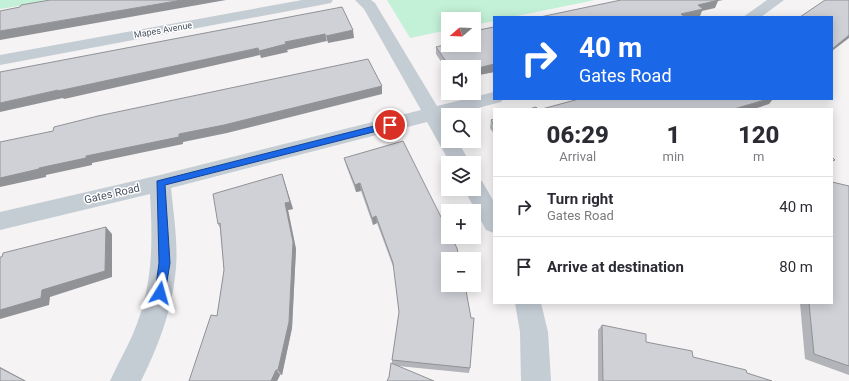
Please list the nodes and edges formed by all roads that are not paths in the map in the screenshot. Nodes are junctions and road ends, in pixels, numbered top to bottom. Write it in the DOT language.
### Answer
graph roads {
  1 [pos="326,0"];
  2 [pos="362,0"];
  3 [pos="777,0"];
  4 [pos="753,16"];
  5 [pos="0,60"];
  6 [pos="493,98"];
  7 [pos="433,114"];
  8 [pos="441,128"];
  9 [pos="160,183"];
  10 [pos="479,196"];
  11 [pos="0,221"];
  12 [pos="493,221"];
  13 [pos="528,304"];
  14 [pos="125,381"];
  15 [pos="536,381"];
  1 -- 5 [label="street, Mapes Avenue"];
  2 -- 7 [label="street"];
  3 -- 4 [label="street"];
  6 -- 7 [label="street, Gates Road"];
  7 -- 8 [label="street"];
  7 -- 9 [label="street, Gates Road"];
  9 -- 11 [label="street, Gates Road"];
  9 -- 14 [label="street"];
  10 -- 12 [label="street"];
  13 -- 15 [label="street"];
}
